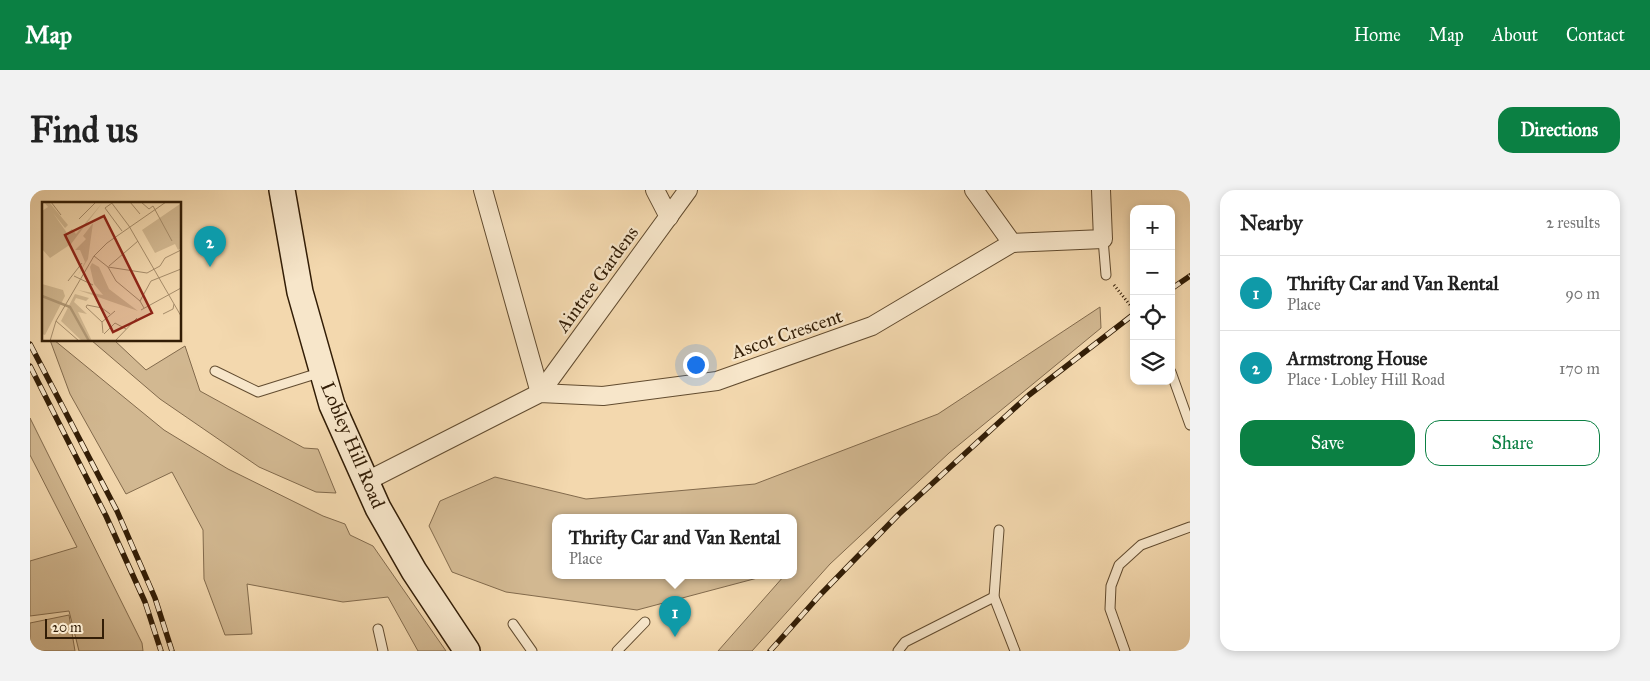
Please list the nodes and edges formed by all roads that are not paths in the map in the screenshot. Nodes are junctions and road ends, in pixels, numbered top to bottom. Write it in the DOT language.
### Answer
graph roads {
  1 [pos="282,190"];
  2 [pos="483,190"];
  3 [pos="656,190"];
  4 [pos="688,190"];
  5 [pos="974,190"];
  6 [pos="1101,190"];
  7 [pos="669,217"];
  8 [pos="1103,239"];
  9 [pos="1012,243"];
  10 [pos="1106,275"];
  11 [pos="215,371"];
  12 [pos="322,372"];
  13 [pos="1175,383"];
  14 [pos="540,393"];
  15 [pos="1190,425"];
  16 [pos="365,482"];
  17 [pos="1190,527"];
  18 [pos="998,530"];
  19 [pos="994,597"];
  20 [pos="645,622"];
  21 [pos="513,624"];
  22 [pos="378,629"];
  23 [pos="383,651"];
  24 [pos="467,651"];
  25 [pos="532,651"];
  26 [pos="617,651"];
  27 [pos="898,651"];
  28 [pos="1015,651"];
  29 [pos="1125,651"];
  1 -- 12 [label="main road, Lobley Hill Road"];
  2 -- 14 [label="street"];
  3 -- 7 [label="street"];
  4 -- 7 [label="street, Aintree Gardens"];
  5 -- 9 [label="street"];
  6 -- 8 [label="street"];
  7 -- 14 [label="street, Aintree Gardens"];
  8 -- 9 [label="street, Ascot Crescent"];
  8 -- 10 [label="lane"];
  9 -- 14 [label="street, Ascot Crescent"];
  11 -- 12 [label="lane"];
  12 -- 16 [label="main road, Lobley Hill Road"];
  13 -- 15 [label="lane"];
  14 -- 16 [label="street, Ascot Crescent"];
  16 -- 24 [label="main road, Lobley Hill Road"];
  17 -- 29 [label="lane"];
  18 -- 19 [label="lane"];
  19 -- 27 [label="lane"];
  19 -- 28 [label="lane"];
  20 -- 26 [label="lane"];
  21 -- 25 [label="lane"];
  22 -- 23 [label="lane"];
}
